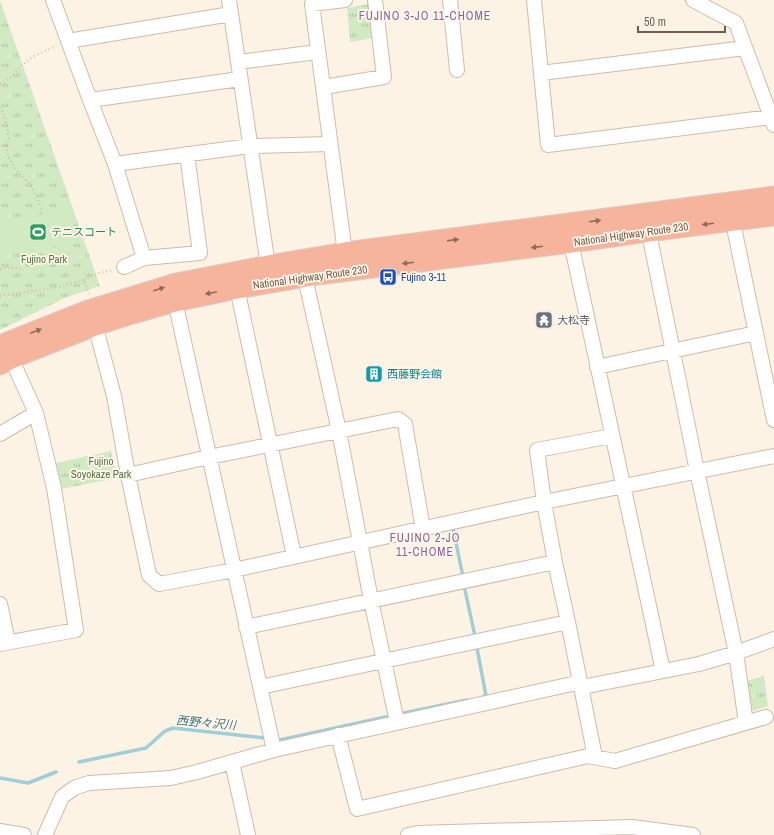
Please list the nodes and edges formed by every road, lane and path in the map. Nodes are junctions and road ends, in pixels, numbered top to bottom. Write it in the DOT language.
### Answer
graph roads {
  1 [pos="54,0"];
  2 [pos="229,0"];
  3 [pos="345,0"];
  4 [pos="375,0"];
  5 [pos="450,0"];
  6 [pos="535,0"];
  7 [pos="693,0"];
  8 [pos="231,14"];
  9 [pos="68,41"];
  10 [pos="745,48"];
  11 [pos="318,52"];
  12 [pos="238,62"];
  13 [pos="457,70"];
  14 [pos="541,73"];
  15 [pos="240,78"];
  16 [pos="0,84"];
  17 [pos="324,87"];
  18 [pos="90,100"];
  19 [pos="0,107"];
  20 [pos="772,122"];
  21 [pos="330,144"];
  22 [pos="6,146"];
  23 [pos="250,146"];
  24 [pos="0,147"];
  25 [pos="187,154"];
  26 [pos="115,164"];
  27 [pos="774,198"];
  28 [pos="42,212"];
  29 [pos="731,212"];
  30 [pos="774,215"];
  31 [pos="647,223"];
  32 [pos="569,234"];
  33 [pos="345,253"];
  34 [pos="144,258"];
  35 [pos="268,266"];
  36 [pos="124,267"];
  37 [pos="303,268"];
  38 [pos="0,269"];
  39 [pos="22,270"];
  40 [pos="84,280"];
  41 [pos="237,288"];
  42 [pos="0,296"];
  43 [pos="91,298"];
  44 [pos="175,301"];
  45 [pos="95,325"];
  46 [pos="756,333"];
  47 [pos="673,351"];
  48 [pos="4,356"];
  49 [pos="597,367"];
  50 [pos="36,413"];
  51 [pos="774,416"];
  52 [pos="339,430"];
  53 [pos="0,434"];
  54 [pos="612,436"];
  55 [pos="271,444"];
  56 [pos="774,456"];
  57 [pos="209,457"];
  58 [pos="697,472"];
  59 [pos="128,475"];
  60 [pos="623,486"];
  61 [pos="544,502"];
  62 [pos="423,529"];
  63 [pos="361,542"];
  64 [pos="294,556"];
  65 [pos="555,562"];
  66 [pos="234,570"];
  67 [pos="371,600"];
  68 [pos="0,604"];
  69 [pos="568,622"];
  70 [pos="246,627"];
  71 [pos="774,639"];
  72 [pos="4,643"];
  73 [pos="736,653"];
  74 [pos="384,661"];
  75 [pos="663,671"];
  76 [pos="581,684"];
  77 [pos="260,687"];
  78 [pos="766,718"];
  79 [pos="397,722"];
  80 [pos="746,723"];
  81 [pos="338,735"];
  82 [pos="274,750"];
  83 [pos="595,757"];
  84 [pos="232,762"];
  85 [pos="0,831"];
  86 [pos="24,835"];
  87 [pos="45,835"];
  88 [pos="248,835"];
  89 [pos="408,835"];
  90 [pos="693,835"];
  1 -- 9 [label="street"];
  2 -- 8 [label="street"];
  3 -- 11 [label="street"];
  4 -- 17 [label="street"];
  5 -- 13 [label="street"];
  6 -- 14 [label="street"];
  7 -- 10 [label="street"];
  8 -- 9 [label="street"];
  8 -- 12 [label="street"];
  9 -- 16 [label="path"];
  9 -- 18 [label="street"];
  10 -- 14 [label="street"];
  10 -- 20 [label="street"];
  11 -- 12 [label="street"];
  11 -- 17 [label="street"];
  12 -- 15 [label="street"];
  14 -- 20 [label="street"];
  15 -- 18 [label="street"];
  15 -- 23 [label="street"];
  17 -- 21 [label="street"];
  18 -- 26 [label="street"];
  19 -- 22 [label="path"];
  21 -- 23 [label="street"];
  21 -- 33 [label="street"];
  22 -- 24 [label="path"];
  22 -- 28 [label="path"];
  23 -- 25 [label="street"];
  23 -- 35 [label="street"];
  25 -- 26 [label="street"];
  25 -- 34 [label="street"];
  26 -- 34 [label="street"];
  27 -- 29 [label="highway, National Highway Route 230"];
  29 -- 30 [label="highway, National Highway Route 230"];
  29 -- 31 [label="highway, National Highway Route 230"];
  29 -- 46 [label="street"];
  31 -- 32 [label="highway, National Highway Route 230"];
  31 -- 47 [label="street"];
  33 -- 32 [label="highway, National Highway Route 230, one-way"];
  32 -- 37 [label="highway, National Highway Route 230, one-way"];
  32 -- 49 [label="street"];
  33 -- 37 [label="highway, National Highway Route 230"];
  34 -- 36 [label="street"];
  35 -- 37 [label="highway, National Highway Route 230"];
  48 -- 35 [label="highway, National Highway Route 230, one-way"];
  36 -- 40 [label="path"];
  37 -- 41 [label="highway, National Highway Route 230"];
  37 -- 52 [label="street"];
  38 -- 39 [label="path"];
  40 -- 42 [label="path"];
  40 -- 43 [label="path"];
  41 -- 44 [label="highway, National Highway Route 230, one-way"];
  41 -- 55 [label="street"];
  44 -- 45 [label="highway, National Highway Route 230"];
  44 -- 57 [label="street"];
  45 -- 48 [label="highway, National Highway Route 230"];
  45 -- 59 [label="street"];
  46 -- 47 [label="street"];
  46 -- 51 [label="street"];
  47 -- 49 [label="street"];
  47 -- 58 [label="street"];
  48 -- 50 [label="street"];
  49 -- 54 [label="street"];
  50 -- 53 [label="street"];
  50 -- 72 [label="street"];
  52 -- 55 [label="street"];
  52 -- 62 [label="street"];
  52 -- 63 [label="street"];
  54 -- 60 [label="street"];
  54 -- 61 [label="street"];
  55 -- 57 [label="street"];
  55 -- 64 [label="street"];
  56 -- 58 [label="street"];
  57 -- 59 [label="street"];
  57 -- 66 [label="street"];
  58 -- 60 [label="street"];
  58 -- 73 [label="street"];
  59 -- 66 [label="street"];
  60 -- 61 [label="street"];
  60 -- 75 [label="street"];
  61 -- 62 [label="street"];
  61 -- 65 [label="street"];
  62 -- 63 [label="street"];
  63 -- 64 [label="street"];
  63 -- 67 [label="street"];
  64 -- 66 [label="street"];
  65 -- 67 [label="street"];
  65 -- 69 [label="street"];
  66 -- 70 [label="street"];
  67 -- 70 [label="street"];
  67 -- 74 [label="street"];
  68 -- 72 [label="street"];
  69 -- 74 [label="street"];
  69 -- 76 [label="street"];
  70 -- 77 [label="street"];
  71 -- 73 [label="street"];
  73 -- 75 [label="street"];
  73 -- 80 [label="street"];
  74 -- 77 [label="street"];
  74 -- 79 [label="street"];
  75 -- 76 [label="street"];
  76 -- 79 [label="street"];
  76 -- 83 [label="street"];
  77 -- 82 [label="street"];
  78 -- 80 [label="street"];
  79 -- 81 [label="street"];
  80 -- 83 [label="street"];
  81 -- 82 [label="street"];
  81 -- 83 [label="street"];
  82 -- 84 [label="street"];
  84 -- 87 [label="street"];
  84 -- 88 [label="street"];
  85 -- 86 [label="street"];
  89 -- 90 [label="street"];
}
